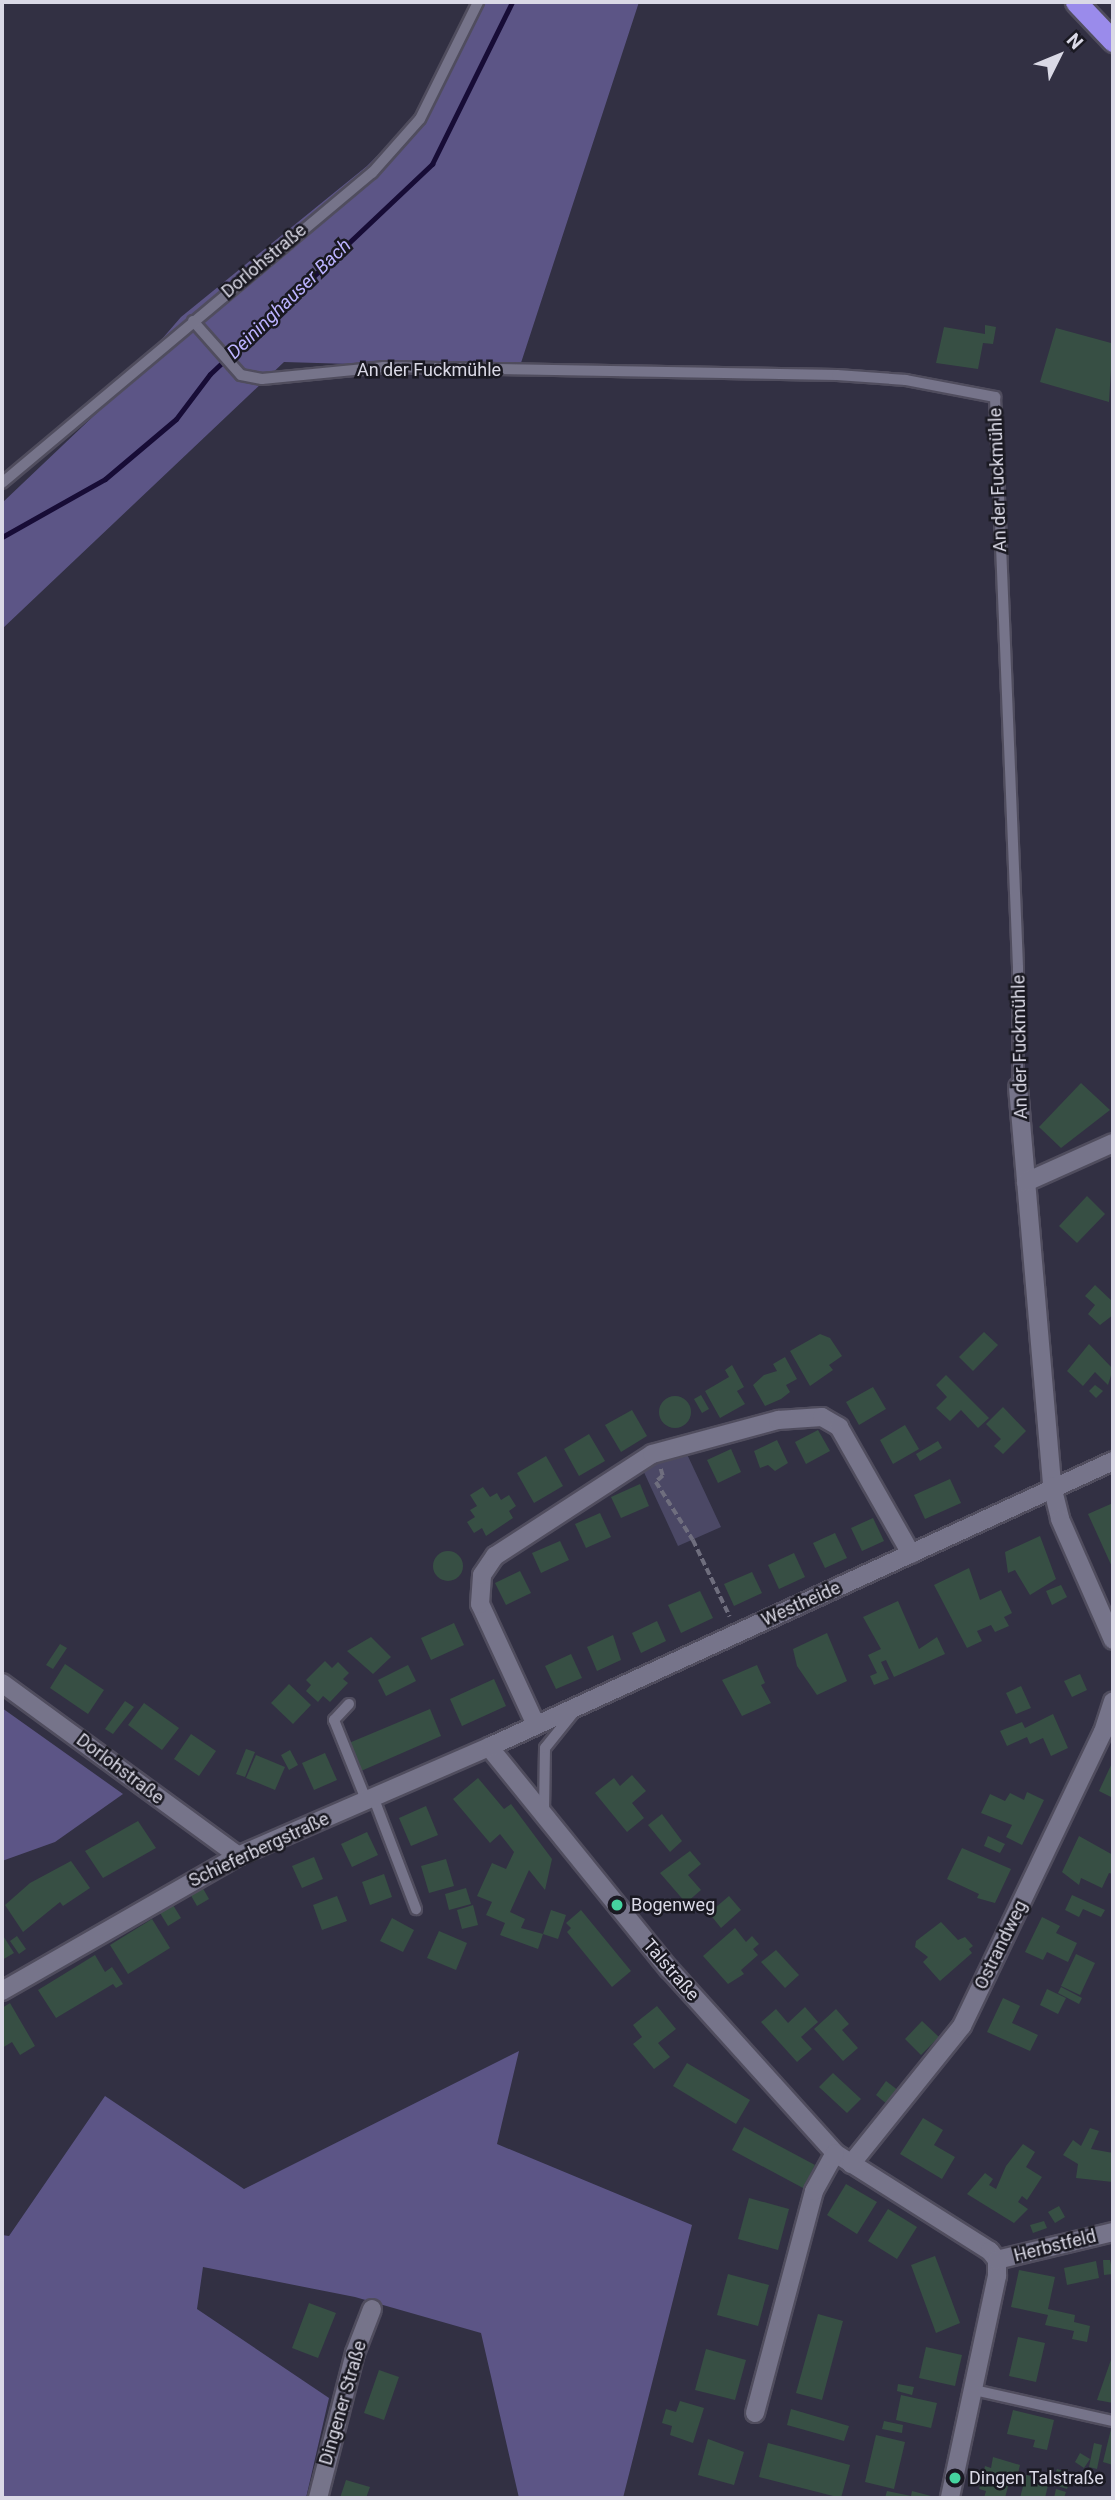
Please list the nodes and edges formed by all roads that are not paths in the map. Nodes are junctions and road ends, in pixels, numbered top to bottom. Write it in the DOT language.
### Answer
graph roads {
  1 [pos="478,2"];
  2 [pos="1076,2"];
  3 [pos="1113,41"];
  4 [pos="193,321"];
  5 [pos="2,482"];
  6 [pos="1018,1087"];
  7 [pos="1113,1143"];
  8 [pos="1026,1182"];
  9 [pos="1113,1461"];
  10 [pos="1052,1486"];
  11 [pos="911,1554"];
  12 [pos="1113,1640"];
  13 [pos="2,1683"];
  14 [pos="1113,1702"];
  15 [pos="349,1704"];
  16 [pos="580,1705"];
  17 [pos="536,1724"];
  18 [pos="489,1747"];
  19 [pos="370,1800"];
  20 [pos="544,1812"];
  21 [pos="238,1856"];
  22 [pos="416,1909"];
  23 [pos="2,1991"];
  24 [pos="835,2153"];
  25 [pos="851,2164"];
  26 [pos="1113,2232"];
  27 [pos="997,2260"];
  28 [pos="372,2309"];
  29 [pos="974,2390"];
  30 [pos="755,2413"];
  31 [pos="1113,2421"];
  32 [pos="318,2498"];
  33 [pos="950,2498"];
  1 -- 4 [label="lane, Dorlohstraße"];
  2 -- 3 [label="highway"];
  4 -- 5 [label="lane, Dorlohstraße"];
  4 -- 6 [label="lane, An der Fuckmühle"];
  6 -- 8 [label="street, An der Fuckmühle"];
  7 -- 8 [label="street"];
  8 -- 10 [label="street, An der Fuckmühle"];
  9 -- 10 [label="street, Westheide"];
  10 -- 11 [label="street, Westheide"];
  10 -- 12 [label="street"];
  11 -- 16 [label="street, Westheide"];
  11 -- 17 [label="street"];
  13 -- 21 [label="street, Dorlohstraße"];
  14 -- 25 [label="street, Ostrandweg"];
  15 -- 19 [label="lane"];
  16 -- 17 [label="street, Westheide"];
  16 -- 20 [label="lane"];
  17 -- 18 [label="street, Westheide"];
  18 -- 19 [label="street, Schieferbergstraße"];
  18 -- 20 [label="street, Talstraße"];
  19 -- 21 [label="street, Schieferbergstraße"];
  19 -- 22 [label="lane"];
  20 -- 24 [label="street, Talstraße"];
  21 -- 23 [label="street, Schieferbergstraße"];
  24 -- 25 [label="street, Talstraße"];
  24 -- 30 [label="street"];
  25 -- 27 [label="street, Talstraße"];
  26 -- 27 [label="street, Herbstfeld"];
  27 -- 29 [label="street"];
  28 -- 32 [label="street, Dingener Straße"];
  29 -- 31 [label="lane"];
  29 -- 33 [label="street"];
}
